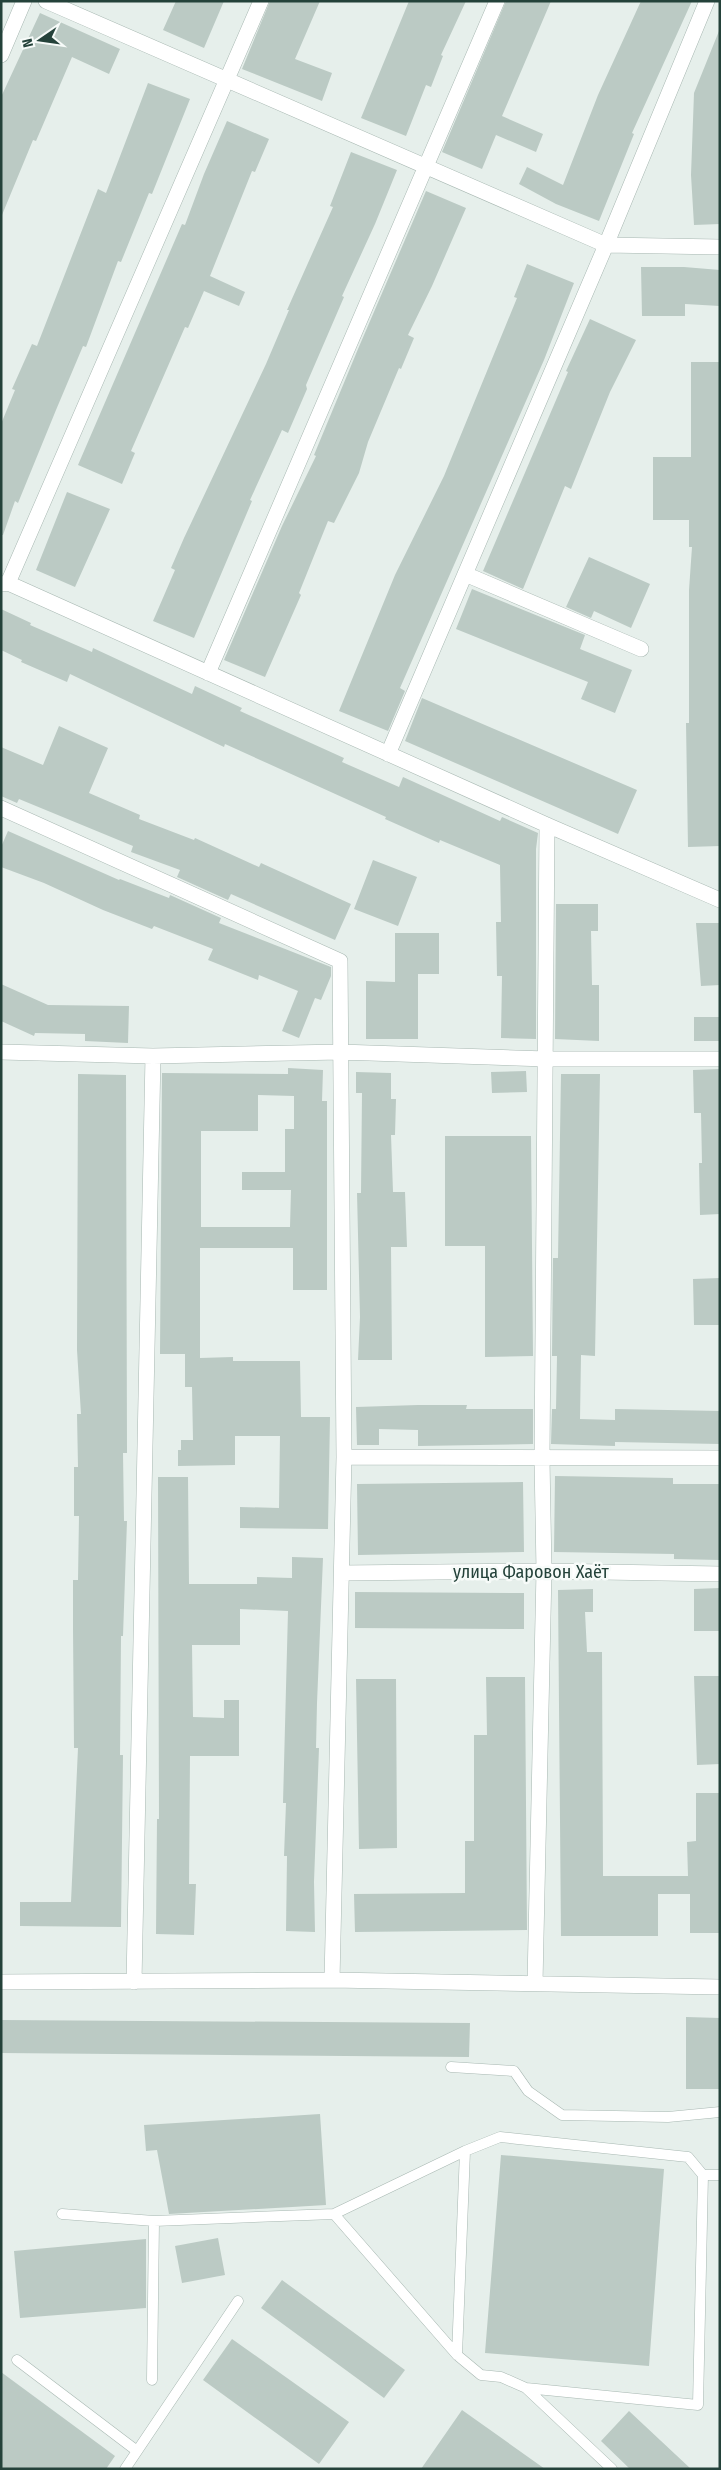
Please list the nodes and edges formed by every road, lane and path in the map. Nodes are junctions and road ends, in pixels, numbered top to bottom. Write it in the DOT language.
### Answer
graph roads {
  1 [pos="24,1"];
  2 [pos="46,1"];
  3 [pos="261,1"];
  4 [pos="497,1"];
  5 [pos="707,1"];
  6 [pos="1,55"];
  7 [pos="227,82"];
  8 [pos="427,168"];
  9 [pos="606,245"];
  10 [pos="720,246"];
  11 [pos="465,574"];
  12 [pos="5,583"];
  13 [pos="641,649"];
  14 [pos="208,673"];
  15 [pos="388,754"];
  16 [pos="1,808"];
  17 [pos="547,825"];
  18 [pos="720,900"];
  19 [pos="1,1043"];
  20 [pos="1,1052"];
  21 [pos="340,1052"];
  22 [pos="22,1053"];
  23 [pos="153,1056"];
  24 [pos="547,1059"];
  25 [pos="720,1059"];
  26 [pos="344,1457"];
  27 [pos="720,1458"];
  28 [pos="542,1459"];
  29 [pos="544,1571"];
  30 [pos="342,1573"];
  31 [pos="720,1574"];
  32 [pos="332,1980"];
  33 [pos="1,1982"];
  34 [pos="134,1982"];
  35 [pos="535,1983"];
  36 [pos="720,1987"];
  37 [pos="451,2067"];
  38 [pos="720,2112"];
  39 [pos="464,2151"];
  40 [pos="703,2175"];
  41 [pos="720,2175"];
  42 [pos="62,2214"];
  43 [pos="334,2214"];
  44 [pos="154,2221"];
  45 [pos="238,2301"];
  46 [pos="456,2355"];
  47 [pos="17,2360"];
  48 [pos="152,2380"];
  49 [pos="526,2388"];
  50 [pos="137,2451"];
  51 [pos="125,2469"];
  52 [pos="612,2469"];
  1 -- 6 [label="street"];
  2 -- 7 [label="street"];
  3 -- 7 [label="street"];
  4 -- 8 [label="street"];
  5 -- 9 [label="street"];
  7 -- 8 [label="street"];
  7 -- 12 [label="street"];
  8 -- 9 [label="street"];
  8 -- 14 [label="street"];
  9 -- 10 [label="street"];
  9 -- 11 [label="street"];
  11 -- 13 [label="street"];
  11 -- 15 [label="street"];
  12 -- 14 [label="street"];
  14 -- 15 [label="street"];
  15 -- 17 [label="street"];
  16 -- 21 [label="street"];
  17 -- 18 [label="street"];
  17 -- 24 [label="street"];
  19 -- 22 [label="lane"];
  20 -- 22 [label="street"];
  21 -- 23 [label="street"];
  21 -- 24 [label="street"];
  21 -- 26 [label="street"];
  22 -- 23 [label="street"];
  23 -- 34 [label="street"];
  24 -- 25 [label="street"];
  24 -- 28 [label="street"];
  26 -- 28 [label="street"];
  26 -- 30 [label="street"];
  27 -- 28 [label="street"];
  28 -- 29 [label="street"];
  29 -- 30 [label="street, улица Фаровон Хаёт"];
  29 -- 31 [label="street, улица Фаровон Хаёт"];
  29 -- 35 [label="street"];
  30 -- 32 [label="street"];
  32 -- 34 [label="street"];
  32 -- 35 [label="street"];
  33 -- 34 [label="street"];
  35 -- 36 [label="street"];
  37 -- 38 [label="lane"];
  39 -- 40 [label="lane"];
  39 -- 43 [label="lane"];
  39 -- 46 [label="lane"];
  40 -- 41 [label="lane"];
  40 -- 49 [label="lane"];
  42 -- 44 [label="lane"];
  43 -- 44 [label="lane"];
  43 -- 46 [label="lane"];
  44 -- 48 [label="lane"];
  45 -- 50 [label="lane"];
  46 -- 49 [label="lane"];
  47 -- 50 [label="lane"];
  49 -- 52 [label="lane"];
  50 -- 51 [label="lane"];
}
